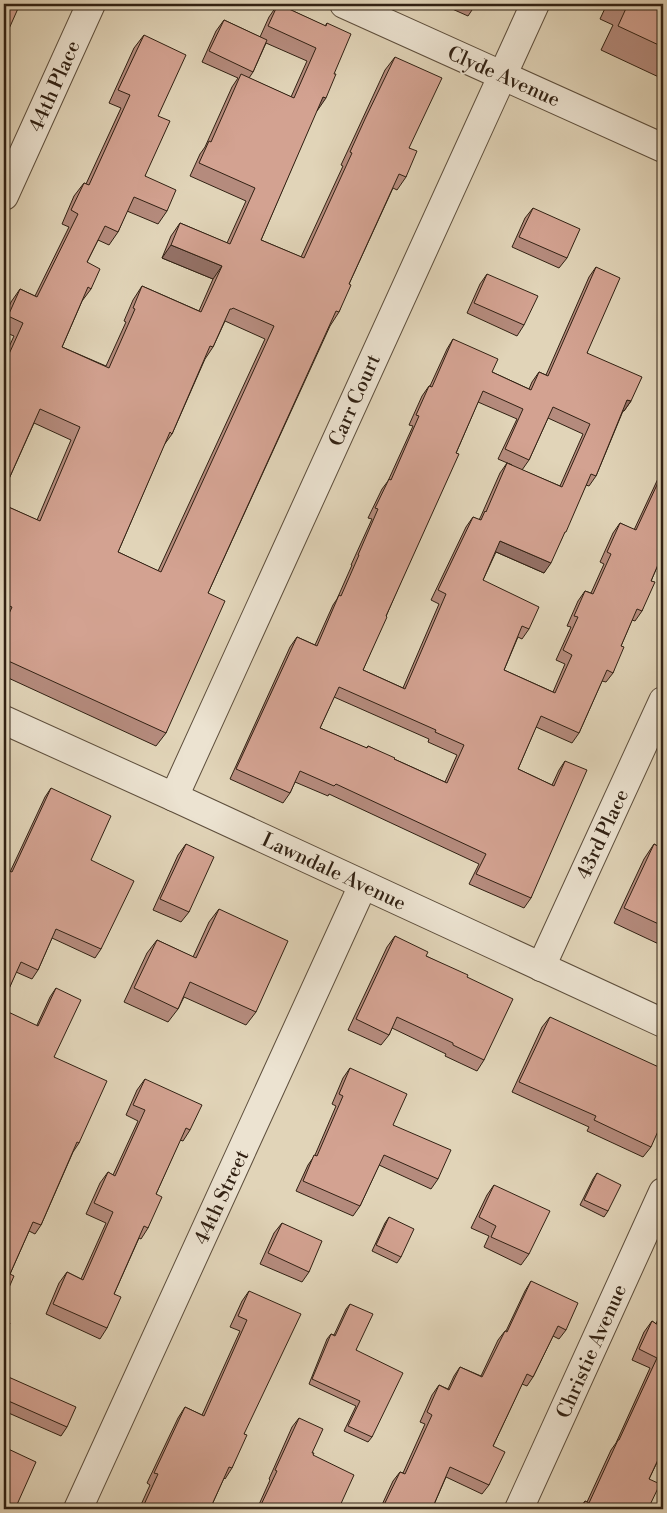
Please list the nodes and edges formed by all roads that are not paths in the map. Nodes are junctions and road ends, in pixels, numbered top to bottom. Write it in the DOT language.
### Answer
graph roads {
  1 [pos="91,4"];
  2 [pos="344,4"];
  3 [pos="535,4"];
  4 [pos="502,75"];
  5 [pos="663,148"];
  6 [pos="4,196"];
  7 [pos="663,701"];
  8 [pos="4,722"];
  9 [pos="174,797"];
  10 [pos="363,884"];
  11 [pos="541,968"];
  12 [pos="663,1023"];
  13 [pos="663,1192"];
  14 [pos="78,1509"];
  15 [pos="519,1509"];
  1 -- 6 [label="street, 44th Place"];
  2 -- 4 [label="street, Clyde Avenue"];
  3 -- 4 [label="street, Carr Court"];
  4 -- 5 [label="street, Clyde Avenue"];
  4 -- 9 [label="street, Carr Court"];
  7 -- 11 [label="street, 43rd Place"];
  8 -- 9 [label="street, Lawndale Avenue"];
  9 -- 10 [label="street, Lawndale Avenue"];
  10 -- 11 [label="street, Lawndale Avenue"];
  10 -- 14 [label="street, 44th Street"];
  11 -- 12 [label="street, Lawndale Avenue"];
  13 -- 15 [label="street, Christie Avenue"];
}
